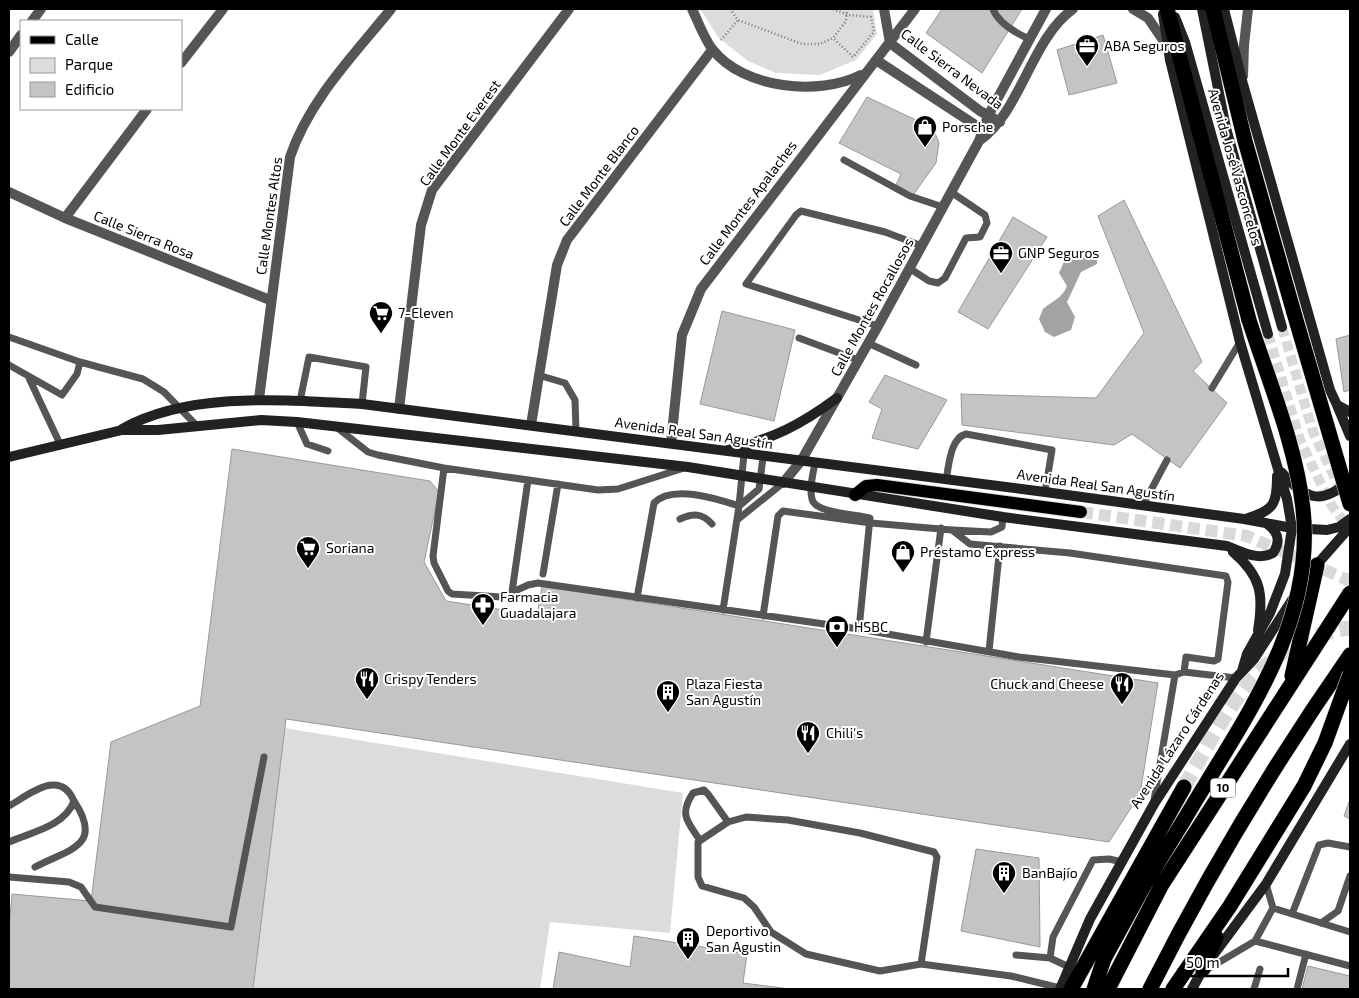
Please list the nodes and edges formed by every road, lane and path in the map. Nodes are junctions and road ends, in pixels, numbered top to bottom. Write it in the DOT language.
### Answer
graph roads {
  1 [pos="41,9"];
  2 [pos="223,9"];
  3 [pos="391,9"];
  4 [pos="569,9"];
  5 [pos="692,9"];
  6 [pos="730,9"];
  7 [pos="833,9"];
  8 [pos="847,9"];
  9 [pos="884,9"];
  10 [pos="915,9"];
  11 [pos="993,9"];
  12 [pos="1046,9"];
  13 [pos="1073,9"];
  14 [pos="1133,9"];
  15 [pos="1162,9"];
  16 [pos="1167,9"];
  17 [pos="1172,9"];
  18 [pos="1202,9"];
  19 [pos="1213,9"];
  20 [pos="1224,9"];
  21 [pos="1248,9"];
  22 [pos="848,14"];
  23 [pos="33,20"];
  24 [pos="738,20"];
  25 [pos="20,36"];
  26 [pos="833,38"];
  27 [pos="1029,39"];
  28 [pos="890,43"];
  29 [pos="1167,46"];
  30 [pos="712,50"];
  31 [pos="9,52"];
  32 [pos="876,60"];
  33 [pos="182,62"];
  34 [pos="864,74"];
  35 [pos="1243,84"];
  36 [pos="146,110"];
  37 [pos="988,116"];
  38 [pos="1000,122"];
  39 [pos="985,132"];
  40 [pos="844,160"];
  41 [pos="9,192"];
  42 [pos="951,192"];
  43 [pos="943,207"];
  44 [pos="65,218"];
  45 [pos="922,246"];
  46 [pos="909,268"];
  47 [pos="270,300"];
  48 [pos="878,326"];
  49 [pos="1282,327"];
  50 [pos="1268,334"];
  51 [pos="9,337"];
  52 [pos="799,338"];
  53 [pos="1240,342"];
  54 [pos="868,343"];
  55 [pos="858,360"];
  56 [pos="80,362"];
  57 [pos="9,364"];
  58 [pos="916,365"];
  59 [pos="28,375"];
  60 [pos="538,375"];
  61 [pos="1212,388"];
  62 [pos="837,398"];
  63 [pos="259,399"];
  64 [pos="300,401"];
  65 [pos="362,404"];
  66 [pos="1337,406"];
  67 [pos="181,408"];
  68 [pos="399,409"];
  69 [pos="1350,412"];
  70 [pos="297,422"];
  71 [pos="333,425"];
  72 [pos="531,425"];
  73 [pos="197,426"];
  74 [pos="122,430"];
  75 [pos="576,431"];
  76 [pos="1350,436"];
  77 [pos="671,443"];
  78 [pos="60,444"];
  79 [pos="328,451"];
  80 [pos="724,451"];
  81 [pos="744,454"];
  82 [pos="9,457"];
  83 [pos="763,457"];
  84 [pos="1167,460"];
  85 [pos="801,461"];
  86 [pos="814,463"];
  87 [pos="688,467"];
  88 [pos="444,468"];
  89 [pos="1277,468"];
  90 [pos="743,476"];
  91 [pos="1350,478"];
  92 [pos="760,479"];
  93 [pos="528,480"];
  94 [pos="946,480"];
  95 [pos="783,483"];
  96 [pos="558,484"];
  97 [pos="812,486"];
  98 [pos="1045,492"];
  99 [pos="855,495"];
  100 [pos="1350,504"];
  101 [pos="1142,505"];
  102 [pos="738,506"];
  103 [pos="1081,512"];
  104 [pos="1003,517"];
  105 [pos="680,519"];
  106 [pos="1244,519"];
  107 [pos="1350,519"];
  108 [pos="737,520"];
  109 [pos="870,523"];
  110 [pos="1266,523"];
  111 [pos="712,524"];
  112 [pos="1350,527"];
  113 [pos="941,528"];
  114 [pos="1292,528"];
  115 [pos="952,530"];
  116 [pos="1000,546"];
  117 [pos="1227,546"];
  118 [pos="1316,565"];
  119 [pos="543,574"];
  120 [pos="512,592"];
  121 [pos="1350,593"];
  122 [pos="637,598"];
  123 [pos="723,610"];
  124 [pos="763,616"];
  125 [pos="859,629"];
  126 [pos="1257,638"];
  127 [pos="926,642"];
  128 [pos="988,652"];
  129 [pos="1350,655"];
  130 [pos="1184,672"];
  131 [pos="1239,674"];
  132 [pos="1350,674"];
  133 [pos="1175,675"];
  134 [pos="1350,679"];
  135 [pos="1289,686"];
  136 [pos="1324,693"];
  137 [pos="1350,744"];
  138 [pos="264,757"];
  139 [pos="1184,787"];
  140 [pos="74,801"];
  141 [pos="1154,804"];
  142 [pos="9,806"];
  143 [pos="728,822"];
  144 [pos="699,839"];
  145 [pos="9,842"];
  146 [pos="1350,847"];
  147 [pos="1122,862"];
  148 [pos="35,867"];
  149 [pos="1350,876"];
  150 [pos="9,877"];
  151 [pos="1266,884"];
  152 [pos="1230,906"];
  153 [pos="1273,908"];
  154 [pos="1292,914"];
  155 [pos="1321,923"];
  156 [pos="1350,932"];
  157 [pos="1255,941"];
  158 [pos="1306,954"];
  159 [pos="1016,955"];
  160 [pos="1050,958"];
  161 [pos="920,964"];
  162 [pos="1350,966"];
  163 [pos="1070,967"];
  164 [pos="1260,969"];
  165 [pos="1202,971"];
  166 [pos="1064,989"];
  167 [pos="1094,989"];
  168 [pos="1108,989"];
  169 [pos="1150,989"];
  170 [pos="1173,989"];
  171 [pos="1192,989"];
  172 [pos="1255,989"];
  173 [pos="1297,989"];
  1 -- 23 [label="street"];
  2 -- 33 [label="street"];
  3 -- 47 [label="street, Calle Montes Altos"];
  4 -- 68 [label="street, Calle Monte Everest"];
  5 -- 30 [label="street"];
  6 -- 24 [label="path"];
  7 -- 22 [label="path"];
  8 -- 22 [label="path"];
  9 -- 28 [label="street, Calle Sierra Nevada"];
  10 -- 28 [label="street, Calle Montes Apalaches"];
  11 -- 27 [label="lane"];
  12 -- 27 [label="street"];
  13 -- 38 [label="street, Calle Montes Rocallosos"];
  14 -- 29 [label="street"];
  15 -- 29 [label="main road"];
  16 -- 167 [label="highway, bridge"];
  17 -- 50 [label="main road, Avenida José Vasconcelos"];
  18 -- 49 [label="main road, Avenida José Vasconcelos"];
  19 -- 100 [label="highway, bridge"];
  20 -- 35 [label="main road"];
  21 -- 35 [label="street"];
  22 -- 26 [label="path"];
  22 -- 26 [label="path"];
  24 -- 26 [label="path"];
  24 -- 30 [label="path"];
  25 -- 31 [label="street"];
  27 -- 37 [label="street"];
  28 -- 32 [label="street, Calle Montes Apalaches"];
  28 -- 37 [label="street, Calle Sierra Nevada"];
  29 -- 53 [label="main road"];
  30 -- 34 [label="street"];
  30 -- 60 [label="street, Calle Monte Blanco"];
  32 -- 34 [label="street, Calle Montes Apalaches"];
  32 -- 39 [label="street"];
  34 -- 77 [label="street, Calle Montes Apalaches"];
  35 -- 66 [label="main road"];
  36 -- 44 [label="street"];
  37 -- 38 [label="street, Calle Sierra Nevada"];
  37 -- 39 [label="street"];
  38 -- 39 [label="street, Calle Montes Rocallosos"];
  39 -- 42 [label="street, Calle Montes Rocallosos"];
  40 -- 43 [label="lane"];
  41 -- 44 [label="street, Calle Sierra Rosa"];
  42 -- 43 [label="street, Calle Montes Rocallosos"];
  42 -- 46 [label="lane"];
  43 -- 45 [label="street, Calle Montes Rocallosos"];
  44 -- 47 [label="street, Calle Sierra Rosa"];
  45 -- 46 [label="street, Calle Montes Rocallosos"];
  45 -- 48 [label="lane"];
  46 -- 48 [label="street, Calle Montes Rocallosos"];
  47 -- 63 [label="street, Calle Montes Altos"];
  48 -- 54 [label="street, Calle Montes Rocallosos"];
  51 -- 56 [label="lane"];
  52 -- 55 [label="lane"];
  53 -- 61 [label="lane"];
  53 -- 89 [label="main road"];
  54 -- 55 [label="street, Calle Montes Rocallosos"];
  54 -- 58 [label="lane"];
  55 -- 62 [label="street, Calle Montes Rocallosos"];
  56 -- 59 [label="lane"];
  56 -- 67 [label="lane"];
  57 -- 59 [label="lane"];
  59 -- 78 [label="lane"];
  60 -- 72 [label="street, Calle Monte Blanco"];
  60 -- 75 [label="lane"];
  62 -- 80 [label="main road"];
  62 -- 85 [label="street, Calle Montes Rocallosos"];
  63 -- 64 [label="main road, Avenida Real San Agustín"];
  63 -- 67 [label="main road, Avenida Real San Agustín"];
  64 -- 65 [label="main road, Avenida Real San Agustín"];
  64 -- 65 [label="lane"];
  65 -- 68 [label="main road, Avenida Real San Agustín"];
  66 -- 69 [label="main road"];
  66 -- 76 [label="main road"];
  67 -- 73 [label="lane"];
  67 -- 74 [label="main road, Avenida Real San Agustín"];
  68 -- 72 [label="main road, Avenida Real San Agustín"];
  70 -- 71 [label="main road, Avenida Real San Agustín"];
  70 -- 73 [label="main road, Avenida Real San Agustín"];
  70 -- 79 [label="lane"];
  71 -- 87 [label="main road, Avenida Real San Agustín"];
  71 -- 88 [label="lane"];
  72 -- 75 [label="main road, Avenida Real San Agustín"];
  73 -- 74 [label="main road, Avenida Real San Agustín"];
  74 -- 78 [label="main road, Avenida Real San Agustín"];
  75 -- 77 [label="main road, Avenida Real San Agustín"];
  77 -- 80 [label="main road, Avenida Real San Agustín"];
  78 -- 82 [label="main road, Avenida Real San Agustín"];
  80 -- 81 [label="main road, Avenida Real San Agustín"];
  81 -- 83 [label="main road, Avenida Real San Agustín"];
  81 -- 90 [label="lane"];
  83 -- 85 [label="main road, Avenida Real San Agustín"];
  83 -- 92 [label="lane"];
  84 -- 101 [label="lane"];
  85 -- 86 [label="main road, Avenida Real San Agustín"];
  85 -- 95 [label="street, Calle Montes Rocallosos"];
  86 -- 94 [label="main road, Avenida Real San Agustín"];
  86 -- 97 [label="lane"];
  87 -- 90 [label="main road, Avenida Real San Agustín"];
  87 -- 96 [label="lane"];
  88 -- 93 [label="lane"];
  88 -- 120 [label="lane"];
  89 -- 91 [label="main road"];
  89 -- 106 [label="main road"];
  89 -- 114 [label="main road"];
  90 -- 92 [label="main road, Avenida Real San Agustín"];
  90 -- 102 [label="lane"];
  92 -- 95 [label="main road, Avenida Real San Agustín"];
  92 -- 102 [label="lane"];
  93 -- 96 [label="lane"];
  93 -- 120 [label="lane"];
  94 -- 98 [label="main road, Avenida Real San Agustín"];
  94 -- 98 [label="lane"];
  95 -- 97 [label="main road, Avenida Real San Agustín"];
  95 -- 108 [label="lane"];
  96 -- 119 [label="lane"];
  97 -- 99 [label="main road, Avenida Real San Agustín"];
  97 -- 109 [label="lane"];
  98 -- 101 [label="main road, Avenida Real San Agustín"];
  99 -- 103 [label="main road"];
  99 -- 104 [label="main road, Avenida Real San Agustín"];
  101 -- 106 [label="main road, Avenida Real San Agustín"];
  102 -- 108 [label="lane"];
  102 -- 122 [label="lane"];
  104 -- 115 [label="lane"];
  104 -- 117 [label="main road, Avenida Real San Agustín"];
  105 -- 111 [label="lane"];
  106 -- 110 [label="main road, Avenida Real San Agustín"];
  107 -- 114 [label="main road, Avenida Real San Agustín"];
  108 -- 123 [label="lane"];
  109 -- 113 [label="lane"];
  109 -- 124 [label="lane"];
  109 -- 125 [label="lane"];
  110 -- 114 [label="main road, Avenida Real San Agustín"];
  110 -- 117 [label="main road, Avenida Real San Agustín"];
  112 -- 118 [label="main road, Avenida Lázaro Cárdenas"];
  113 -- 115 [label="lane"];
  113 -- 127 [label="lane"];
  114 -- 126 [label="main road"];
  115 -- 116 [label="lane"];
  116 -- 128 [label="lane"];
  116 -- 130 [label="lane"];
  117 -- 126 [label="main road"];
  118 -- 131 [label="main road, Avenida Lázaro Cárdenas"];
  118 -- 135 [label="highway"];
  120 -- 122 [label="lane"];
  121 -- 135 [label="highway, 10"];
  122 -- 123 [label="lane"];
  123 -- 124 [label="lane"];
  124 -- 125 [label="lane"];
  125 -- 127 [label="lane"];
  126 -- 131 [label="main road"];
  127 -- 128 [label="lane"];
  128 -- 133 [label="lane"];
  129 -- 136 [label="highway, 10"];
  130 -- 131 [label="lane"];
  130 -- 133 [label="lane"];
  131 -- 141 [label="main road, Avenida Lázaro Cárdenas"];
  132 -- 152 [label="highway, bridge"];
  133 -- 141 [label="lane"];
  134 -- 136 [label="highway"];
  135 -- 168 [label="highway, 10"];
  136 -- 169 [label="highway, 10"];
  137 -- 151 [label="main road"];
  138 -- 150 [label="lane"];
  139 -- 166 [label="highway"];
  140 -- 142 [label="lane"];
  140 -- 145 [label="lane"];
  140 -- 148 [label="lane"];
  141 -- 147 [label="main road, Avenida Lázaro Cárdenas"];
  143 -- 144 [label="lane"];
  143 -- 144 [label="lane"];
  143 -- 161 [label="lane"];
  144 -- 161 [label="lane"];
  146 -- 154 [label="lane"];
  147 -- 160 [label="lane"];
  147 -- 163 [label="main road, Avenida Lázaro Cárdenas"];
  149 -- 155 [label="lane"];
  151 -- 153 [label="lane"];
  151 -- 165 [label="main road"];
  152 -- 165 [label="highway"];
  152 -- 170 [label="highway"];
  153 -- 154 [label="lane"];
  153 -- 157 [label="lane"];
  154 -- 155 [label="lane"];
  155 -- 156 [label="lane"];
  157 -- 158 [label="lane"];
  157 -- 165 [label="lane"];
  158 -- 162 [label="lane"];
  158 -- 173 [label="lane"];
  159 -- 160 [label="lane"];
  160 -- 163 [label="lane"];
  161 -- 166 [label="lane"];
  163 -- 166 [label="main road, Avenida Lázaro Cárdenas"];
  164 -- 172 [label="lane"];
  165 -- 171 [label="main road"];
}
